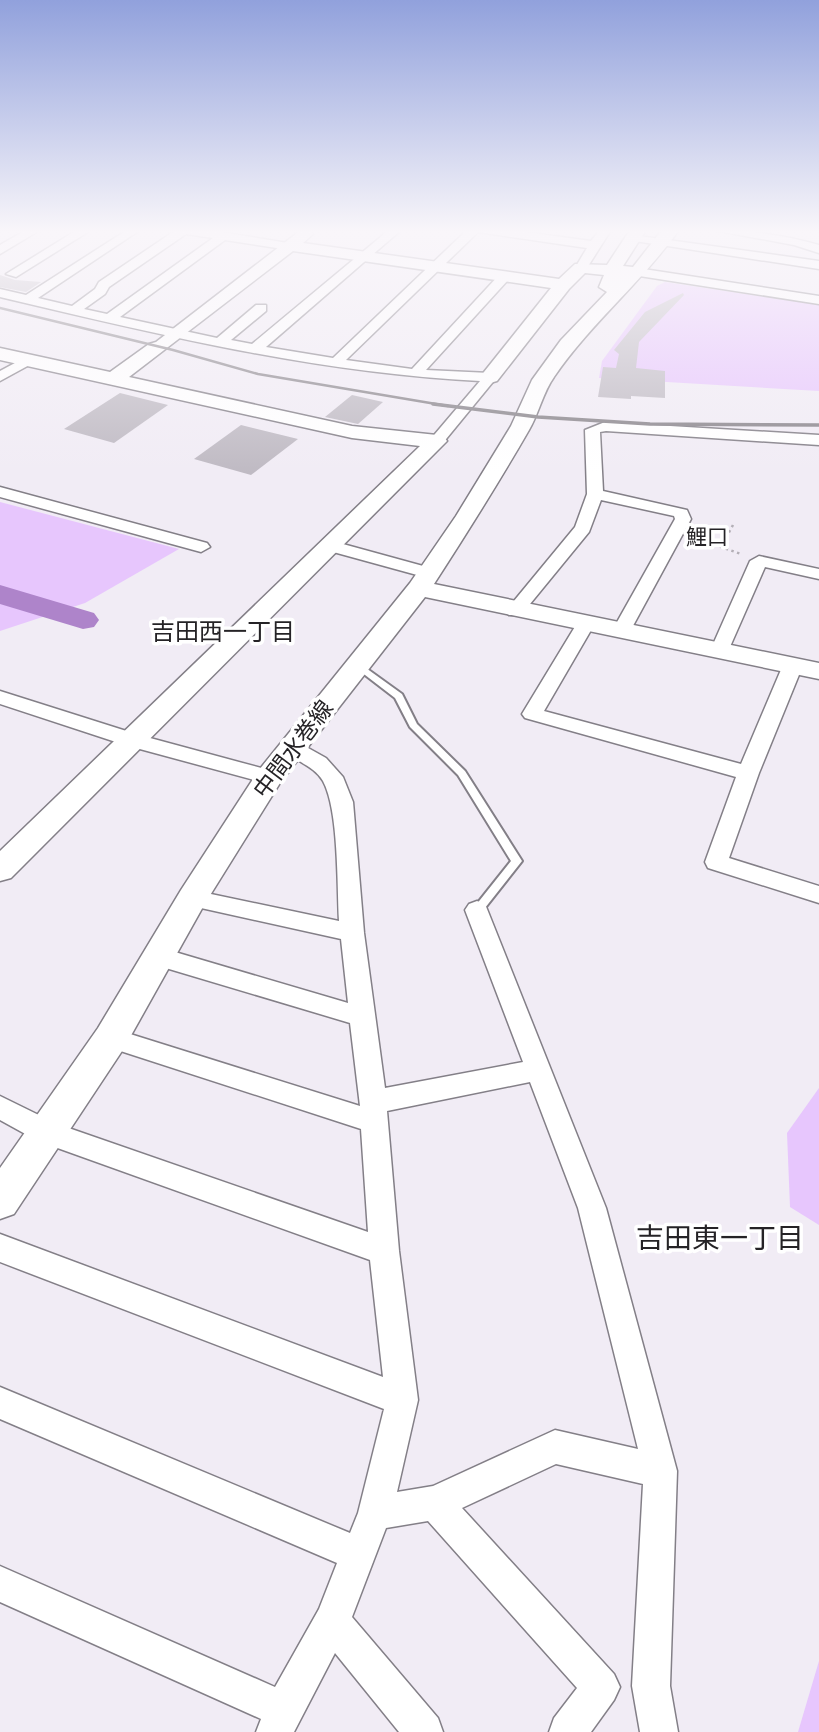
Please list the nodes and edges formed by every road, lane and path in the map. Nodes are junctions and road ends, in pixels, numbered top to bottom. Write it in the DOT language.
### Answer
graph roads {
  1 [pos="73,311"];
  2 [pos="120,311"];
  3 [pos="206,311"];
  4 [pos="257,311"];
  5 [pos="301,311"];
  6 [pos="391,311"];
  7 [pos="474,311"];
  8 [pos="543,311"];
  9 [pos="597,311"];
  10 [pos="107,320"];
  11 [pos="165,342"];
  12 [pos="219,343"];
  13 [pos="255,349"];
  14 [pos="0,354"];
  15 [pos="27,360"];
  16 [pos="336,362"];
  17 [pos="416,373"];
  18 [pos="0,377"];
  19 [pos="490,377"];
  20 [pos="113,379"];
  21 [pos="819,440"];
  22 [pos="438,441"];
  23 [pos="0,492"];
  24 [pos="595,494"];
  25 [pos="733,525"];
  26 [pos="332,546"];
  27 [pos="201,547"];
  28 [pos="759,561"];
  29 [pos="818,570"];
  30 [pos="424,581"];
  31 [pos="515,611"];
  32 [pos="585,625"];
  33 [pos="621,631"];
  34 [pos="720,649"];
  35 [pos="793,665"];
  36 [pos="359,666"];
  37 [pos="819,671"];
  38 [pos="0,697"];
  39 [pos="132,740"];
  40 [pos="292,746"];
  41 [pos="748,773"];
  42 [pos="269,777"];
  43 [pos="0,870"];
  44 [pos="819,895"];
  45 [pos="192,898"];
  46 [pos="477,910"];
  47 [pos="352,933"];
  48 [pos="158,956"];
  49 [pos="363,1017"];
  50 [pos="111,1038"];
  51 [pos="538,1070"];
  52 [pos="0,1107"];
  53 [pos="373,1112"];
  54 [pos="48,1133"];
  55 [pos="0,1201"];
  56 [pos="0,1248"];
  57 [pos="384,1251"];
  58 [pos="402,1400"];
  59 [pos="0,1403"];
  60 [pos="660,1471"];
  61 [pos="435,1503"];
  62 [pos="375,1513"];
  63 [pos="359,1555"];
  64 [pos="0,1584"];
  65 [pos="332,1621"];
  66 [pos="279,1721"];
  67 [pos="424,1732"];
  68 [pos="568,1732"];
  69 [pos="659,1732"];
  1 -- 10 [label="street"];
  2 -- 10 [label="street"];
  3 -- 11 [label="street"];
  4 -- 12 [label="street"];
  5 -- 13 [label="street"];
  6 -- 16 [label="street"];
  7 -- 17 [label="street"];
  8 -- 19 [label="street"];
  9 -- 30 [label="street, 中間水巻線"];
  10 -- 11 [label="street"];
  11 -- 12 [label="street"];
  11 -- 20 [label="street"];
  12 -- 13 [label="street"];
  13 -- 16 [label="street"];
  14 -- 15 [label="street"];
  15 -- 18 [label="street"];
  15 -- 20 [label="street"];
  16 -- 17 [label="street"];
  17 -- 19 [label="street"];
  19 -- 22 [label="street"];
  20 -- 22 [label="street"];
  21 -- 24 [label="street"];
  22 -- 26 [label="street"];
  23 -- 27 [label="street"];
  24 -- 31 [label="street"];
  24 -- 33 [label="street"];
  25 -- 28 [label="path"];
  26 -- 30 [label="street"];
  26 -- 39 [label="street"];
  28 -- 29 [label="street"];
  28 -- 34 [label="street"];
  30 -- 31 [label="street"];
  30 -- 36 [label="street, 中間水巻線"];
  31 -- 32 [label="street"];
  32 -- 33 [label="street"];
  32 -- 41 [label="street"];
  33 -- 34 [label="street"];
  34 -- 35 [label="street"];
  35 -- 37 [label="street"];
  35 -- 41 [label="street"];
  36 -- 40 [label="street, 中間水巻線"];
  36 -- 46 [label="lane"];
  38 -- 39 [label="street"];
  39 -- 42 [label="street"];
  39 -- 43 [label="street"];
  40 -- 42 [label="street, 中間水巻線"];
  40 -- 47 [label="street"];
  41 -- 44 [label="street"];
  42 -- 45 [label="street, 中間水巻線"];
  45 -- 47 [label="street"];
  45 -- 48 [label="street, 中間水巻線"];
  46 -- 51 [label="street"];
  47 -- 49 [label="street"];
  48 -- 49 [label="street"];
  48 -- 50 [label="street, 中間水巻線"];
  49 -- 53 [label="street"];
  50 -- 53 [label="street"];
  50 -- 54 [label="street, 中間水巻線"];
  51 -- 53 [label="street"];
  51 -- 60 [label="street"];
  52 -- 54 [label="street"];
  53 -- 57 [label="street"];
  54 -- 55 [label="street, 中間水巻線"];
  54 -- 57 [label="street"];
  56 -- 58 [label="street"];
  57 -- 58 [label="street"];
  58 -- 62 [label="street"];
  59 -- 63 [label="street"];
  60 -- 61 [label="street"];
  60 -- 69 [label="street"];
  61 -- 62 [label="street"];
  61 -- 68 [label="street"];
  62 -- 63 [label="street"];
  63 -- 65 [label="street"];
  64 -- 66 [label="street"];
  65 -- 66 [label="street"];
  65 -- 67 [label="street"];
}
